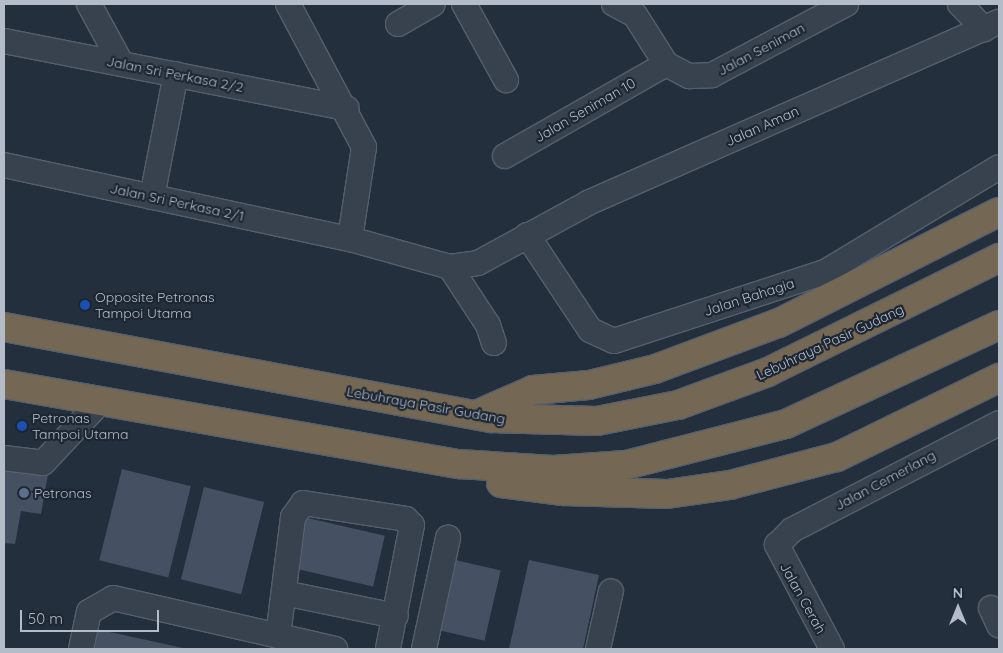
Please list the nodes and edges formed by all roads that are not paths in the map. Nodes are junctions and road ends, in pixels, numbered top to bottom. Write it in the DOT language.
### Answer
graph roads {
  1 [pos="89,4"];
  2 [pos="288,4"];
  3 [pos="433,4"];
  4 [pos="464,4"];
  5 [pos="614,4"];
  6 [pos="960,4"];
  7 [pos="832,7"];
  8 [pos="398,24"];
  9 [pos="992,25"];
  10 [pos="4,41"];
  11 [pos="121,63"];
  12 [pos="666,64"];
  13 [pos="176,74"];
  14 [pos="506,80"];
  15 [pos="346,108"];
  16 [pos="505,156"];
  17 [pos="4,165"];
  18 [pos="999,167"];
  19 [pos="152,197"];
  20 [pos="999,212"];
  21 [pos="526,235"];
  22 [pos="350,239"];
  23 [pos="999,258"];
  24 [pos="450,267"];
  25 [pos="4,318"];
  26 [pos="999,325"];
  27 [pos="16,329"];
  28 [pos="494,343"];
  29 [pos="999,378"];
  30 [pos="10,389"];
  31 [pos="101,401"];
  32 [pos="475,415"];
  33 [pos="999,423"];
  34 [pos="4,458"];
  35 [pos="459,464"];
  36 [pos="448,538"];
  37 [pos="777,545"];
  38 [pos="612,591"];
  39 [pos="284,593"];
  40 [pos="396,616"];
  41 [pos="278,636"];
  42 [pos="81,649"];
  43 [pos="335,649"];
  44 [pos="388,649"];
  45 [pos="424,649"];
  46 [pos="598,649"];
  47 [pos="832,649"];
  1 -- 11 [label="street"];
  2 -- 15 [label="street"];
  3 -- 8 [label="street"];
  4 -- 14 [label="street"];
  5 -- 12 [label="street"];
  6 -- 9 [label="street"];
  7 -- 12 [label="street, Jalan Seniman"];
  9 -- 21 [label="street, Jalan Aman"];
  10 -- 11 [label="street, Jalan Sri Perkasa 2/2"];
  11 -- 13 [label="street, Jalan Sri Perkasa 2/2"];
  12 -- 16 [label="street, Jalan Seniman 10"];
  13 -- 15 [label="street, Jalan Sri Perkasa 2/2"];
  13 -- 19 [label="street"];
  15 -- 22 [label="street"];
  17 -- 19 [label="street, Jalan Sri Perkasa 2/1"];
  18 -- 21 [label="street, Jalan Bahagia"];
  19 -- 22 [label="street, Jalan Sri Perkasa 2/1"];
  20 -- 32 [label="highway"];
  21 -- 24 [label="street, Jalan Aman"];
  22 -- 24 [label="street, Jalan Sri Perkasa 2/1"];
  23 -- 32 [label="highway, Lebuhraya Pasir Gudang"];
  24 -- 28 [label="street"];
  25 -- 27 [label="street"];
  26 -- 35 [label="highway"];
  27 -- 32 [label="highway, Lebuhraya Pasir Gudang"];
  29 -- 35 [label="highway"];
  30 -- 31 [label="highway"];
  31 -- 34 [label="street"];
  31 -- 35 [label="highway"];
  33 -- 37 [label="street, Jalan Cemerlang"];
  36 -- 45 [label="street"];
  37 -- 47 [label="street, Jalan Cerah"];
  38 -- 46 [label="street"];
  39 -- 40 [label="street"];
  39 -- 40 [label="street"];
  39 -- 41 [label="street"];
  40 -- 44 [label="street"];
  41 -- 42 [label="street"];
  41 -- 43 [label="street"];
}
